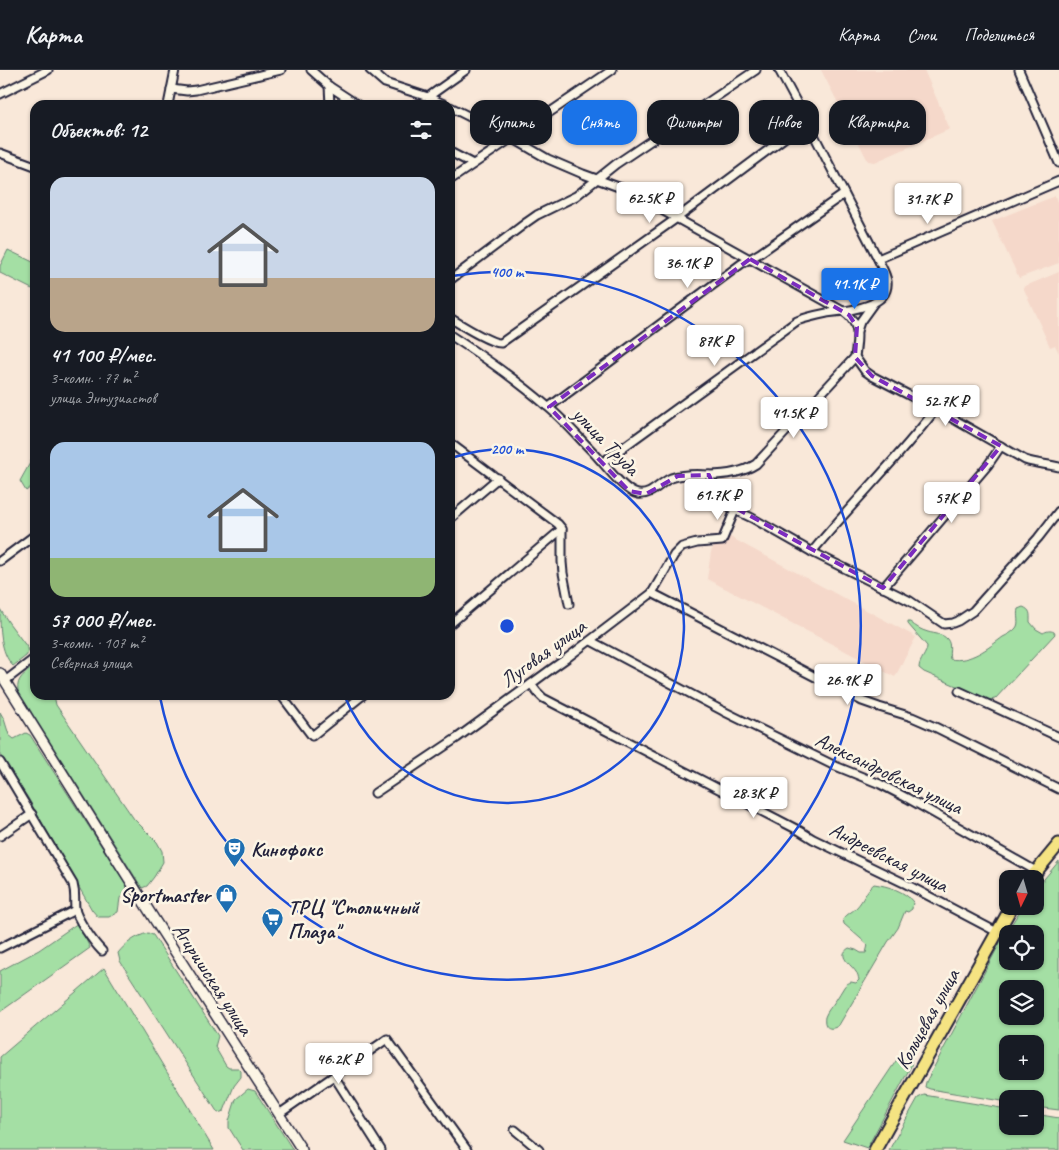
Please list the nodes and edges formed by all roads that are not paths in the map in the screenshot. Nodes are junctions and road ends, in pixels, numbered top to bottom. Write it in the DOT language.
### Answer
graph roads {
  1 [pos="48,70"];
  2 [pos="175,70"];
  3 [pos="281,70"];
  4 [pos="311,70"];
  5 [pos="370,70"];
  6 [pos="466,70"];
  7 [pos="612,70"];
  8 [pos="756,70"];
  9 [pos="779,70"];
  10 [pos="1019,70"];
  11 [pos="329,86"];
  12 [pos="171,89"];
  13 [pos="0,94"];
  14 [pos="428,97"];
  15 [pos="169,100"];
  16 [pos="330,100"];
  17 [pos="350,100"];
  18 [pos="435,100"];
  19 [pos="795,100"];
  20 [pos="455,110"];
  21 [pos="552,111"];
  22 [pos="470,117"];
  23 [pos="502,145"];
  24 [pos="524,145"];
  25 [pos="775,145"];
  26 [pos="819,145"];
  27 [pos="0,153"];
  28 [pos="455,155"];
  29 [pos="1059,163"];
  30 [pos="30,164"];
  31 [pos="473,164"];
  32 [pos="455,177"];
  33 [pos="596,180"];
  34 [pos="1059,181"];
  35 [pos="844,194"];
  36 [pos="677,218"];
  37 [pos="750,259"];
  38 [pos="878,259"];
  39 [pos="455,276"];
  40 [pos="877,300"];
  41 [pos="843,311"];
  42 [pos="455,321"];
  43 [pos="857,332"];
  44 [pos="455,338"];
  45 [pos="855,357"];
  46 [pos="549,408"];
  47 [pos="936,409"];
  48 [pos="1000,446"];
  49 [pos="455,447"];
  50 [pos="603,462"];
  51 [pos="1059,467"];
  52 [pos="709,475"];
  53 [pos="498,478"];
  54 [pos="735,510"];
  55 [pos="1059,511"];
  56 [pos="455,515"];
  57 [pos="562,529"];
  58 [pos="30,539"];
  59 [pos="812,552"];
  60 [pos="0,561"];
  61 [pos="883,588"];
  62 [pos="652,593"];
  63 [pos="568,604"];
  64 [pos="455,620"];
  65 [pos="590,641"];
  66 [pos="30,661"];
  67 [pos="3,677"];
  68 [pos="531,684"];
  69 [pos="959,691"];
  70 [pos="286,700"];
  71 [pos="357,700"];
  72 [pos="1059,737"];
  73 [pos="0,762"];
  74 [pos="1059,789"];
  75 [pos="375,793"];
  76 [pos="32,814"];
  77 [pos="0,836"];
  78 [pos="1059,844"];
  79 [pos="1025,870"];
  80 [pos="1037,870"];
  81 [pos="75,910"];
  82 [pos="1007,915"];
  83 [pos="997,932"];
  84 [pos="0,948"];
  85 [pos="102,951"];
  86 [pos="334,1076"];
  87 [pos="279,1114"];
  88 [pos="515,1130"];
  89 [pos="302,1150"];
  90 [pos="381,1150"];
  91 [pos="467,1150"];
  92 [pos="538,1150"];
  93 [pos="875,1150"];
  1 -- 13 [label="street"];
  2 -- 12 [label="street"];
  3 -- 12 [label="street"];
  4 -- 11 [label="street"];
  5 -- 14 [label="street"];
  6 -- 14 [label="street"];
  7 -- 21 [label="street"];
  8 -- 33 [label="street"];
  9 -- 19 [label="street"];
  10 -- 29 [label="street"];
  11 -- 16 [label="street"];
  11 -- 17 [label="street"];
  12 -- 15 [label="street"];
  14 -- 18 [label="street"];
  20 -- 22 [label="street"];
  23 -- 31 [label="street"];
  24 -- 33 [label="street"];
  25 -- 36 [label="street"];
  26 -- 35 [label="street"];
  27 -- 30 [label="street"];
  28 -- 31 [label="street"];
  31 -- 32 [label="street"];
  33 -- 36 [label="street"];
  33 -- 39 [label="street"];
  34 -- 38 [label="street"];
  35 -- 37 [label="street"];
  35 -- 38 [label="street"];
  36 -- 37 [label="street"];
  36 -- 42 [label="street"];
  37 -- 41 [label="street"];
  37 -- 46 [label="street"];
  38 -- 40 [label="street"];
  40 -- 41 [label="street"];
  40 -- 43 [label="street"];
  41 -- 43 [label="street"];
  41 -- 50 [label="street"];
  43 -- 45 [label="street"];
  44 -- 46 [label="street, улица Труда"];
  45 -- 47 [label="street"];
  45 -- 52 [label="street"];
  46 -- 50 [label="street, улица Труда"];
  47 -- 48 [label="street"];
  47 -- 59 [label="street"];
  48 -- 51 [label="street"];
  48 -- 61 [label="street"];
  49 -- 53 [label="street"];
  50 -- 52 [label="street, улица Труда"];
  52 -- 54 [label="street"];
  53 -- 56 [label="street"];
  53 -- 57 [label="street"];
  54 -- 59 [label="street"];
  54 -- 62 [label="street, Луговая улица"];
  55 -- 61 [label="street"];
  57 -- 63 [label="street"];
  57 -- 64 [label="street"];
  58 -- 60 [label="street"];
  59 -- 61 [label="street"];
  62 -- 65 [label="street, Луговая улица"];
  62 -- 74 [label="street"];
  65 -- 68 [label="street, Луговая улица"];
  65 -- 79 [label="street, Александровская улица"];
  66 -- 67 [label="street"];
  67 -- 87 [label="street, Агиришская улица"];
  68 -- 75 [label="street, Луговая улица"];
  68 -- 83 [label="street, Андреевская улица"];
  69 -- 72 [label="street"];
  70 -- 71 [label="street"];
  73 -- 76 [label="street"];
  76 -- 77 [label="street"];
  76 -- 81 [label="street"];
  78 -- 80 [label="highway"];
  81 -- 84 [label="street"];
  81 -- 85 [label="street"];
  82 -- 83 [label="highway, Кольцевая улица"];
  83 -- 93 [label="highway, Кольцевая улица"];
  86 -- 87 [label="street"];
  86 -- 90 [label="street"];
  86 -- 91 [label="street"];
  87 -- 89 [label="street, Агиришская улица"];
  88 -- 92 [label="street"];
}
